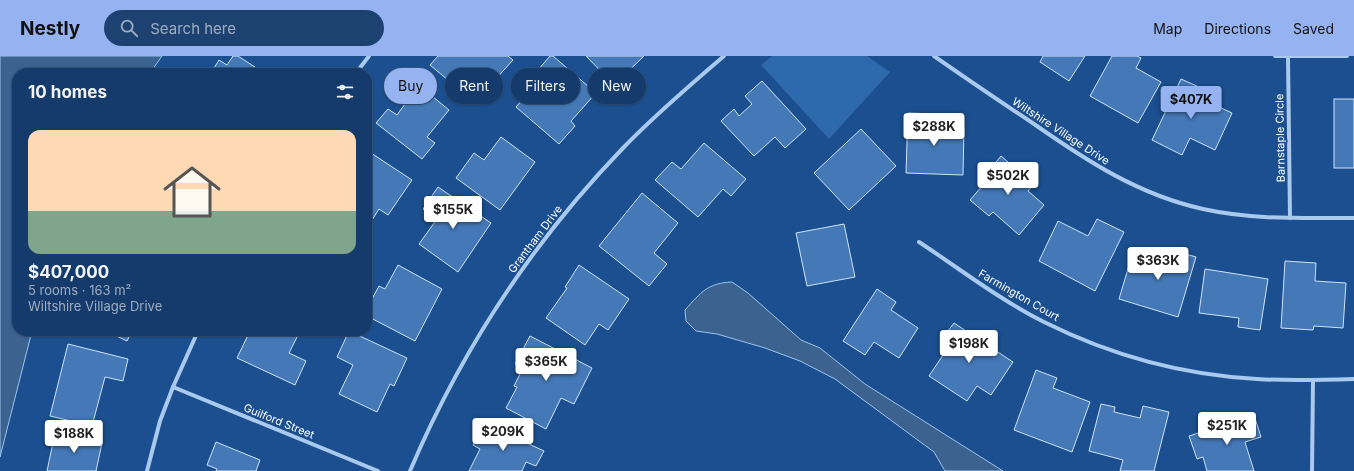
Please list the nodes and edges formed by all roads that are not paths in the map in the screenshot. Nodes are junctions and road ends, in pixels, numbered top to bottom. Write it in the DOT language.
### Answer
graph roads {
  1 [pos="369,56"];
  2 [pos="724,56"];
  3 [pos="934,56"];
  4 [pos="1275,56"];
  5 [pos="1288,56"];
  6 [pos="1347,56"];
  7 [pos="360,68"];
  8 [pos="1290,218"];
  9 [pos="1354,218"];
  10 [pos="919,242"];
  11 [pos="196,336"];
  12 [pos="1354,379"];
  13 [pos="1313,380"];
  14 [pos="173,387"];
  15 [pos="147,471"];
  16 [pos="378,471"];
  17 [pos="410,471"];
  18 [pos="1312,471"];
  1 -- 7 [label="street"];
  2 -- 17 [label="street, Grantham Drive"];
  3 -- 8 [label="street, Wiltshire Village Drive"];
  4 -- 5 [label="street"];
  5 -- 6 [label="street"];
  5 -- 8 [label="street, Barnstaple Circle"];
  8 -- 9 [label="street, Wiltshire Village Drive"];
  10 -- 13 [label="street, Farmington Court"];
  11 -- 14 [label="street"];
  12 -- 13 [label="street, Farmington Court"];
  13 -- 18 [label="street"];
  14 -- 15 [label="street"];
  14 -- 16 [label="street, Guilford Street"];
}
